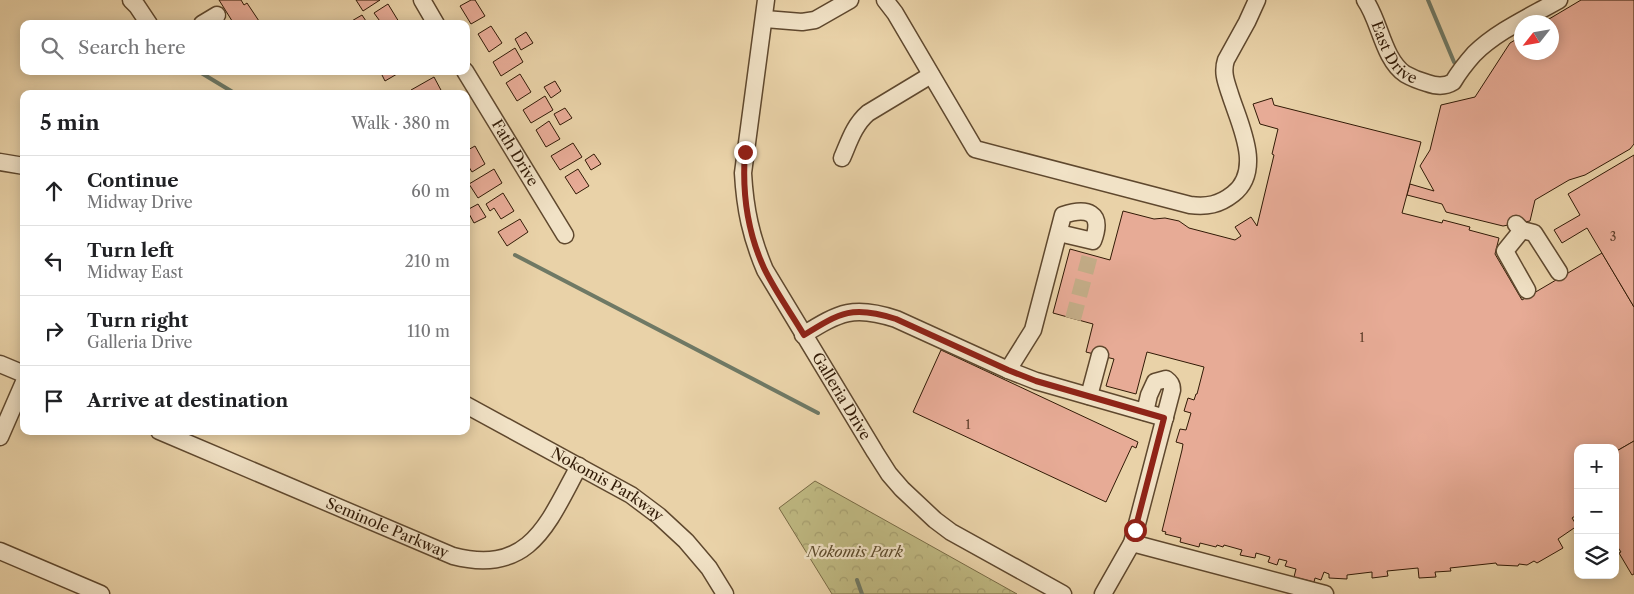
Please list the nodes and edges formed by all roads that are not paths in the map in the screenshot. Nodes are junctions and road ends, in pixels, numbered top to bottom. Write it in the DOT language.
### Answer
graph roads {
  1 [pos="131,0"];
  2 [pos="422,0"];
  3 [pos="766,0"];
  4 [pos="850,0"];
  5 [pos="885,0"];
  6 [pos="1257,0"];
  7 [pos="1365,0"];
  8 [pos="1559,0"];
  9 [pos="146,20"];
  10 [pos="434,20"];
  11 [pos="765,20"];
  12 [pos="467,75"];
  13 [pos="931,75"];
  14 [pos="842,158"];
  15 [pos="0,162"];
  16 [pos="20,165"];
  17 [pos="1058,233"];
  18 [pos="565,235"];
  19 [pos="1559,272"];
  20 [pos="1527,290"];
  21 [pos="804,335"];
  22 [pos="1100,355"];
  23 [pos="0,364"];
  24 [pos="1008,370"];
  25 [pos="20,372"];
  26 [pos="20,391"];
  27 [pos="1089,396"];
  28 [pos="470,407"];
  29 [pos="1145,412"];
  30 [pos="1164,418"];
  31 [pos="168,435"];
  32 [pos="0,437"];
  33 [pos="579,466"];
  34 [pos="1132,543"];
  35 [pos="0,551"];
  36 [pos="100,594"];
  37 [pos="725,594"];
  38 [pos="1063,594"];
  39 [pos="1103,594"];
  40 [pos="1325,594"];
  1 -- 9 [label="street"];
  2 -- 10 [label="street"];
  3 -- 11 [label="street, Galleria Drive"];
  4 -- 11 [label="street"];
  5 -- 13 [label="street"];
  6 -- 13 [label="street"];
  7 -- 8 [label="street, East Drive"];
  11 -- 21 [label="street, Galleria Drive"];
  12 -- 18 [label="street, Fath Drive"];
  13 -- 14 [label="street"];
  15 -- 16 [label="street"];
  17 -- 17 [label="street"];
  17 -- 24 [label="street"];
  19 -- 20 [label="street"];
  21 -- 24 [label="street"];
  21 -- 38 [label="street, Galleria Drive"];
  22 -- 27 [label="street"];
  23 -- 25 [label="street"];
  24 -- 27 [label="street"];
  26 -- 32 [label="street"];
  27 -- 29 [label="street"];
  28 -- 33 [label="street, Nokomis Parkway"];
  29 -- 30 [label="street"];
  29 -- 30 [label="street"];
  30 -- 34 [label="street"];
  31 -- 33 [label="street, Seminole Parkway"];
  33 -- 37 [label="street, Nokomis Parkway"];
  34 -- 39 [label="street"];
  34 -- 40 [label="street"];
  35 -- 36 [label="street"];
}
